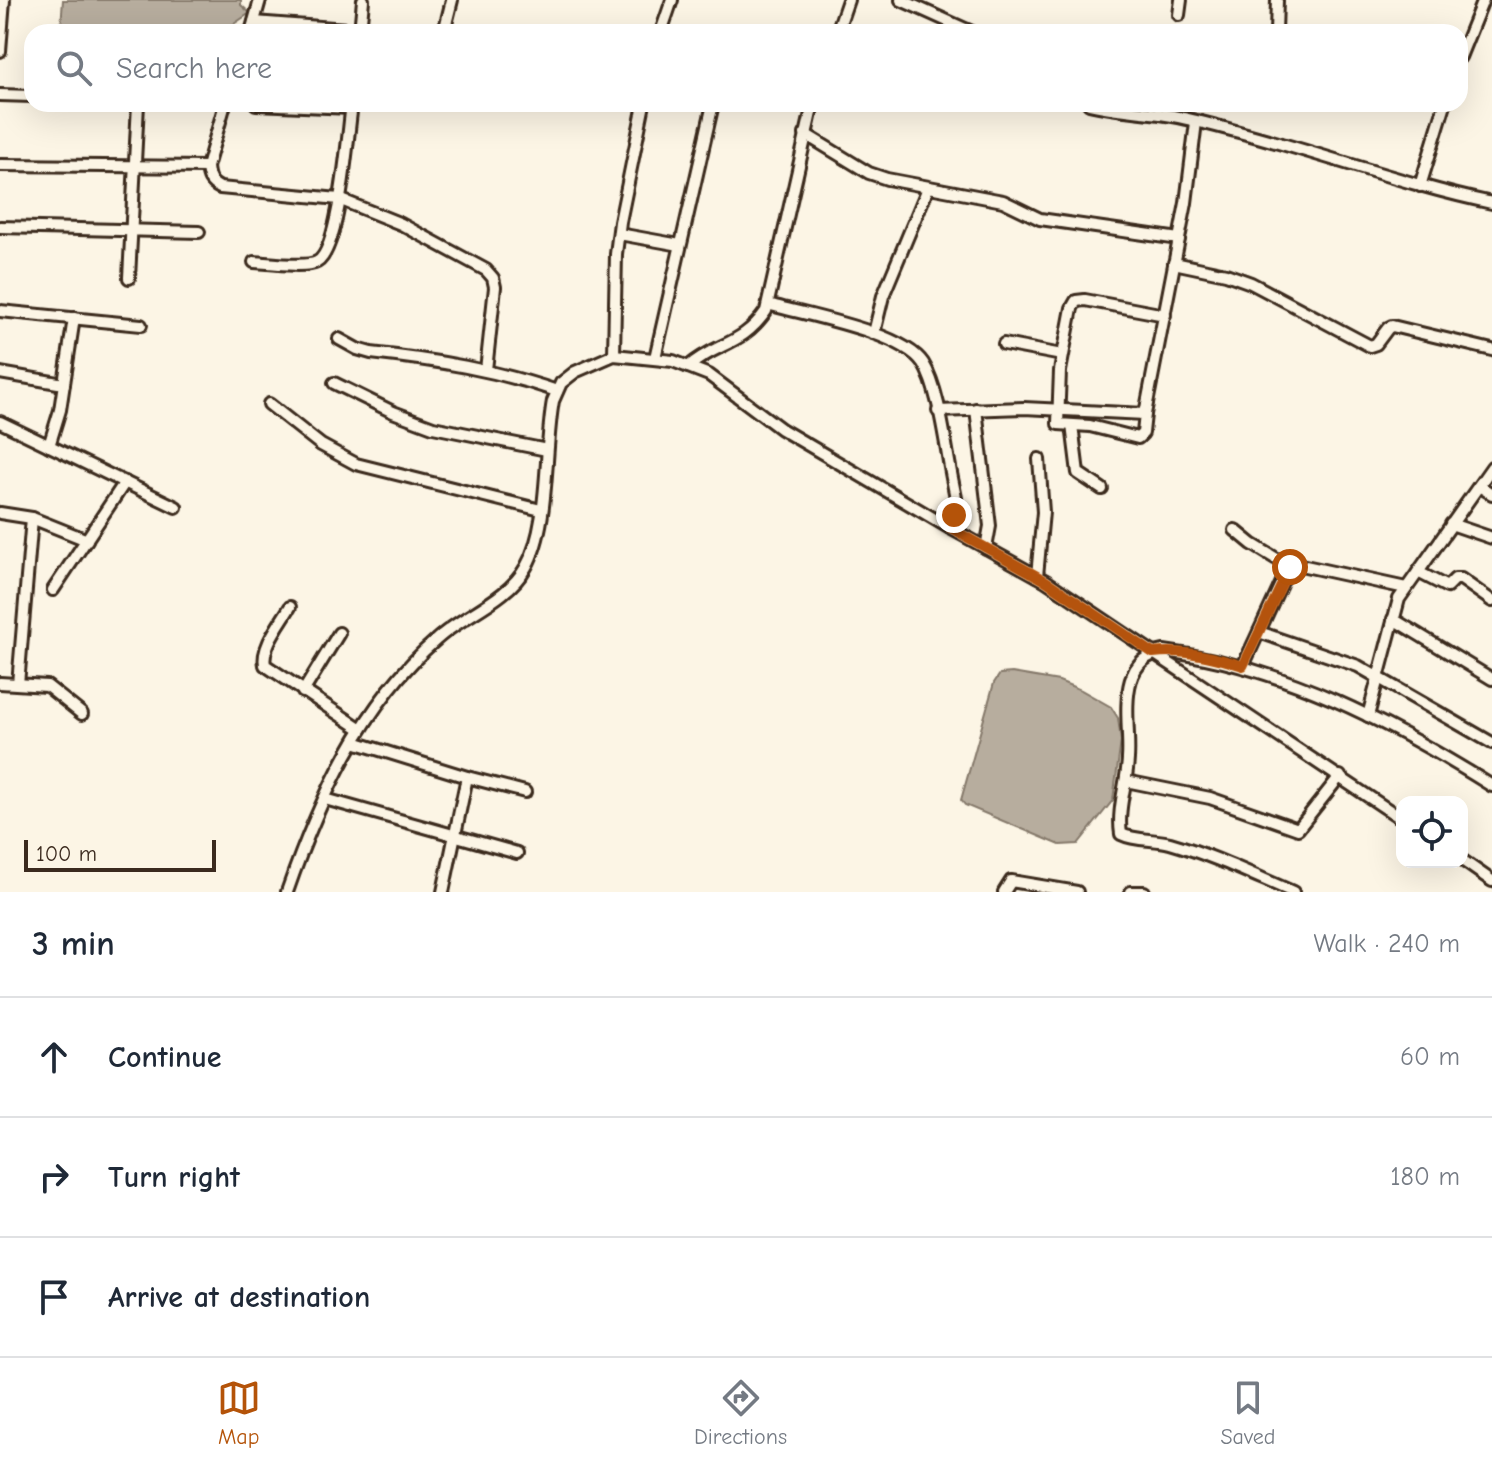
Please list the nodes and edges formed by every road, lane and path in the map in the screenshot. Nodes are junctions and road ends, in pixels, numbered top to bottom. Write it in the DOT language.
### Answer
graph roads {
  1 [pos="4,0"];
  2 [pos="260,0"];
  3 [pos="363,0"];
  4 [pos="452,0"];
  5 [pos="672,0"];
  6 [pos="848,0"];
  7 [pos="901,0"];
  8 [pos="1181,0"];
  9 [pos="1277,0"];
  10 [pos="1483,0"];
  11 [pos="1179,15"];
  12 [pos="253,24"];
  13 [pos="361,24"];
  14 [pos="446,24"];
  15 [pos="664,24"];
  16 [pos="840,24"];
  17 [pos="954,24"];
  18 [pos="1276,24"];
  19 [pos="1468,37"];
  20 [pos="0,51"];
  21 [pos="0,95"];
  22 [pos="24,96"];
  23 [pos="137,112"];
  24 [pos="223,112"];
  25 [pos="350,112"];
  26 [pos="642,112"];
  27 [pos="711,112"];
  28 [pos="811,112"];
  29 [pos="1137,112"];
  30 [pos="1443,112"];
  31 [pos="1196,122"];
  32 [pos="805,134"];
  33 [pos="0,165"];
  34 [pos="134,167"];
  35 [pos="207,167"];
  36 [pos="1420,186"];
  37 [pos="928,188"];
  38 [pos="339,199"];
  39 [pos="1492,203"];
  40 [pos="0,227"];
  41 [pos="131,230"];
  42 [pos="199,232"];
  43 [pos="619,234"];
  44 [pos="1179,239"];
  45 [pos="680,245"];
  46 [pos="254,262"];
  47 [pos="1174,263"];
  48 [pos="129,278"];
  49 [pos="768,304"];
  50 [pos="0,311"];
  51 [pos="1165,315"];
  52 [pos="74,318"];
  53 [pos="141,325"];
  54 [pos="874,333"];
  55 [pos="339,339"];
  56 [pos="1004,344"];
  57 [pos="1492,350"];
  58 [pos="614,355"];
  59 [pos="1062,355"];
  60 [pos="655,358"];
  61 [pos="688,367"];
  62 [pos="486,370"];
  63 [pos="0,373"];
  64 [pos="334,383"];
  65 [pos="64,384"];
  66 [pos="557,391"];
  67 [pos="269,404"];
  68 [pos="1057,408"];
  69 [pos="976,409"];
  70 [pos="938,411"];
  71 [pos="1145,414"];
  72 [pos="0,422"];
  73 [pos="1072,425"];
  74 [pos="49,446"];
  75 [pos="547,450"];
  76 [pos="1039,459"];
  77 [pos="1492,467"];
  78 [pos="125,482"];
  79 [pos="1479,486"];
  80 [pos="1102,489"];
  81 [pos="1492,494"];
  82 [pos="176,507"];
  83 [pos="541,510"];
  84 [pos="0,513"];
  85 [pos="32,518"];
  86 [pos="1451,524"];
  87 [pos="950,528"];
  88 [pos="1235,530"];
  89 [pos="1492,538"];
  90 [pos="87,540"];
  91 [pos="986,548"];
  92 [pos="1290,567"];
  93 [pos="1418,572"];
  94 [pos="1037,576"];
  95 [pos="1406,588"];
  96 [pos="53,590"];
  97 [pos="1492,601"];
  98 [pos="290,607"];
  99 [pos="1393,619"];
  100 [pos="1259,632"];
  101 [pos="339,633"];
  102 [pos="1153,653"];
  103 [pos="1243,666"];
  104 [pos="1379,676"];
  105 [pos="1492,679"];
  106 [pos="0,683"];
  107 [pos="18,684"];
  108 [pos="303,692"];
  109 [pos="82,714"];
  110 [pos="1368,716"];
  111 [pos="361,729"];
  112 [pos="354,742"];
  113 [pos="1492,743"];
  114 [pos="1340,776"];
  115 [pos="467,777"];
  116 [pos="1126,781"];
  117 [pos="1492,786"];
  118 [pos="525,792"];
  119 [pos="325,799"];
  120 [pos="1396,815"];
  121 [pos="455,836"];
  122 [pos="517,853"];
  123 [pos="1468,864"];
  124 [pos="1492,881"];
  125 [pos="1060,890"];
  126 [pos="287,892"];
  127 [pos="443,892"];
  128 [pos="1004,892"];
  129 [pos="1077,892"];
  130 [pos="1131,892"];
  131 [pos="1144,892"];
  132 [pos="1293,892"];
  1 -- 20 [label="street"];
  2 -- 12 [label="street"];
  3 -- 13 [label="street"];
  4 -- 14 [label="street"];
  5 -- 15 [label="street"];
  6 -- 16 [label="street"];
  7 -- 17 [label="street"];
  8 -- 11 [label="street"];
  9 -- 18 [label="street"];
  10 -- 19 [label="street"];
  21 -- 22 [label="street"];
  23 -- 34 [label="street"];
  24 -- 35 [label="street"];
  25 -- 38 [label="street"];
  26 -- 43 [label="street"];
  27 -- 45 [label="street"];
  28 -- 32 [label="street"];
  29 -- 31 [label="street"];
  30 -- 36 [label="street"];
  31 -- 36 [label="street"];
  31 -- 44 [label="street"];
  32 -- 37 [label="street"];
  32 -- 49 [label="street"];
  33 -- 34 [label="street"];
  34 -- 35 [label="street"];
  34 -- 41 [label="street"];
  35 -- 38 [label="street"];
  36 -- 39 [label="street"];
  37 -- 44 [label="street"];
  37 -- 54 [label="street"];
  38 -- 46 [label="street"];
  38 -- 62 [label="street"];
  40 -- 41 [label="street"];
  41 -- 42 [label="street"];
  41 -- 48 [label="street"];
  43 -- 45 [label="street"];
  43 -- 58 [label="street"];
  44 -- 47 [label="street"];
  45 -- 60 [label="street"];
  47 -- 51 [label="street"];
  47 -- 57 [label="street"];
  49 -- 54 [label="street"];
  49 -- 61 [label="street"];
  50 -- 52 [label="street"];
  51 -- 59 [label="street"];
  51 -- 71 [label="street"];
  52 -- 53 [label="street"];
  52 -- 65 [label="street"];
  54 -- 70 [label="street"];
  55 -- 62 [label="street"];
  56 -- 59 [label="street"];
  58 -- 60 [label="street"];
  58 -- 66 [label="street"];
  59 -- 68 [label="street"];
  60 -- 61 [label="street"];
  61 -- 87 [label="street"];
  62 -- 66 [label="street"];
  63 -- 65 [label="street"];
  64 -- 75 [label="street"];
  65 -- 74 [label="street"];
  66 -- 75 [label="street"];
  67 -- 83 [label="street"];
  68 -- 69 [label="street"];
  68 -- 71 [label="street"];
  68 -- 73 [label="street"];
  69 -- 70 [label="street"];
  69 -- 91 [label="street"];
  70 -- 87 [label="street"];
  71 -- 73 [label="street"];
  72 -- 74 [label="street"];
  73 -- 80 [label="street"];
  74 -- 78 [label="street"];
  75 -- 83 [label="street"];
  76 -- 94 [label="street"];
  77 -- 79 [label="street"];
  78 -- 82 [label="street"];
  78 -- 90 [label="street"];
  79 -- 81 [label="street"];
  79 -- 86 [label="street"];
  83 -- 111 [label="street"];
  84 -- 85 [label="street"];
  85 -- 90 [label="street"];
  85 -- 107 [label="street"];
  86 -- 89 [label="street"];
  86 -- 93 [label="street"];
  87 -- 91 [label="street"];
  88 -- 92 [label="street"];
  90 -- 96 [label="street"];
  91 -- 94 [label="street"];
  92 -- 95 [label="street"];
  92 -- 100 [label="street"];
  93 -- 95 [label="street"];
  93 -- 97 [label="street"];
  94 -- 102 [label="street"];
  95 -- 99 [label="street"];
  98 -- 108 [label="street"];
  99 -- 104 [label="street"];
  99 -- 105 [label="street"];
  100 -- 103 [label="street"];
  100 -- 104 [label="street"];
  101 -- 108 [label="street"];
  102 -- 103 [label="street"];
  102 -- 114 [label="street"];
  102 -- 116 [label="street"];
  103 -- 110 [label="street"];
  104 -- 110 [label="street"];
  104 -- 113 [label="street"];
  106 -- 107 [label="street"];
  107 -- 109 [label="street"];
  108 -- 111 [label="street"];
  110 -- 117 [label="street"];
  111 -- 112 [label="street"];
  112 -- 115 [label="street"];
  112 -- 119 [label="street"];
  114 -- 116 [label="street"];
  114 -- 120 [label="street"];
  115 -- 118 [label="street"];
  115 -- 121 [label="street"];
  116 -- 132 [label="street"];
  119 -- 121 [label="street"];
  119 -- 126 [label="street"];
  121 -- 122 [label="street"];
  121 -- 127 [label="street"];
  123 -- 124 [label="street"];
  125 -- 128 [label="street"];
  125 -- 129 [label="street"];
  130 -- 131 [label="street"];
}
